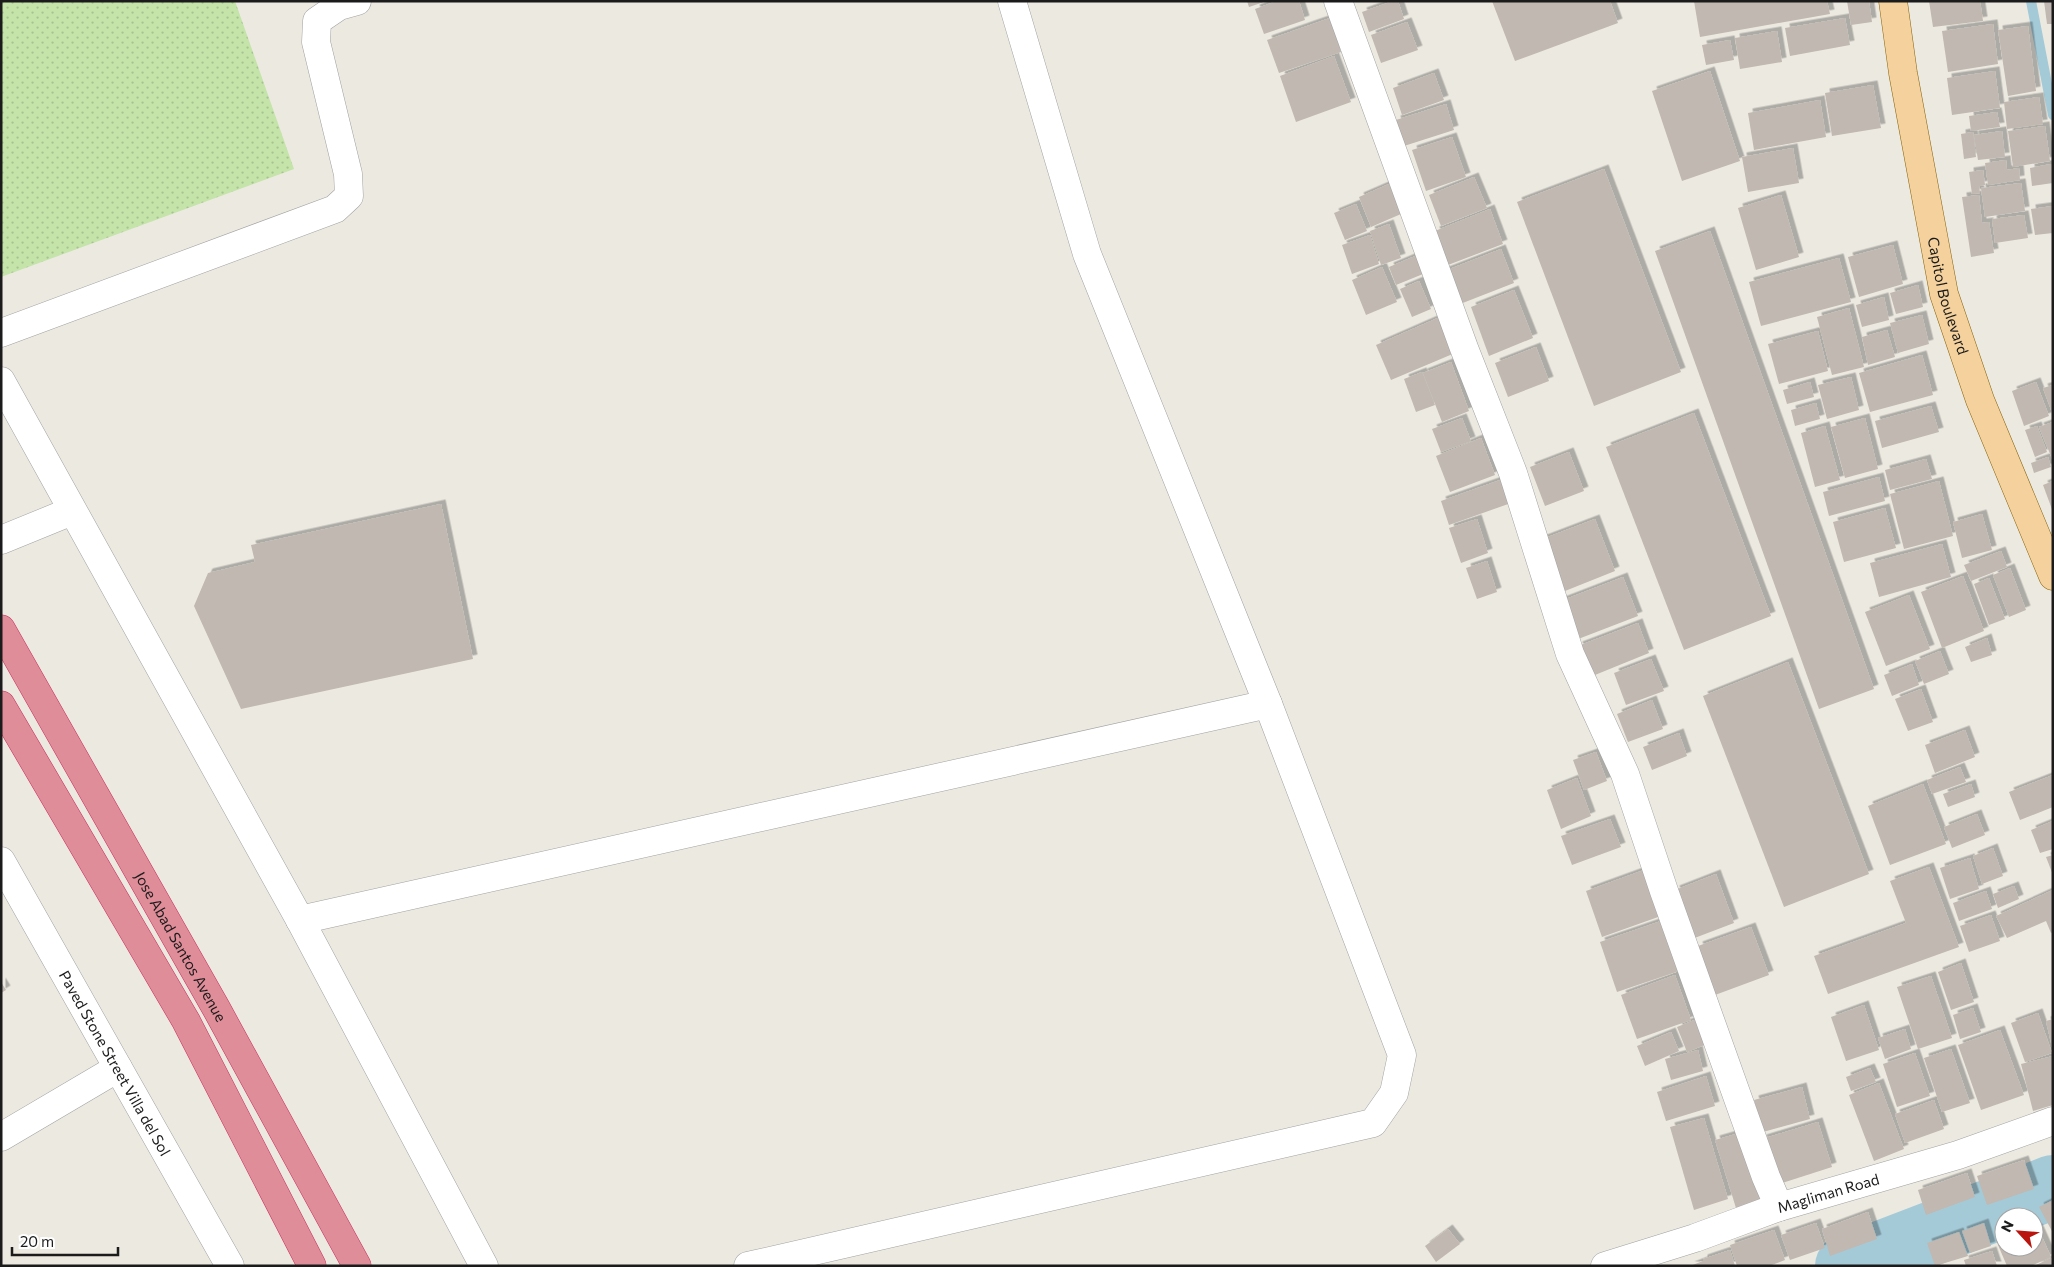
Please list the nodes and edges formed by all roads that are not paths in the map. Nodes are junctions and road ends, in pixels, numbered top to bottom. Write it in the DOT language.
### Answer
graph roads {
  1 [pos="358,1"];
  2 [pos="1012,1"];
  3 [pos="1338,1"];
  4 [pos="1893,1"];
  5 [pos="1,333"];
  6 [pos="1,381"];
  7 [pos="72,511"];
  8 [pos="1,540"];
  9 [pos="2053,576"];
  10 [pos="1,629"];
  11 [pos="1268,704"];
  12 [pos="1,705"];
  13 [pos="1,861"];
  14 [pos="300,920"];
  15 [pos="118,1068"];
  16 [pos="2053,1121"];
  17 [pos="1,1137"];
  18 [pos="1779,1207"];
  19 [pos="230,1266"];
  20 [pos="312,1266"];
  21 [pos="357,1266"];
  22 [pos="484,1266"];
  23 [pos="748,1266"];
  24 [pos="1605,1266"];
  1 -- 5 [label="street"];
  2 -- 11 [label="street"];
  3 -- 18 [label="street"];
  4 -- 9 [label="main road, Capitol Boulevard"];
  6 -- 7 [label="street"];
  7 -- 8 [label="street"];
  7 -- 14 [label="street"];
  10 -- 21 [label="highway, Jose Abad Santos Avenue"];
  11 -- 14 [label="street"];
  11 -- 23 [label="street"];
  12 -- 20 [label="highway"];
  13 -- 15 [label="street, Paved Stone Street Villa del Sol"];
  14 -- 22 [label="street"];
  15 -- 17 [label="street"];
  15 -- 19 [label="street, Paved Stone Street Villa del Sol"];
  16 -- 18 [label="street, Magliman Road"];
  18 -- 24 [label="street, Magliman Road"];
}
